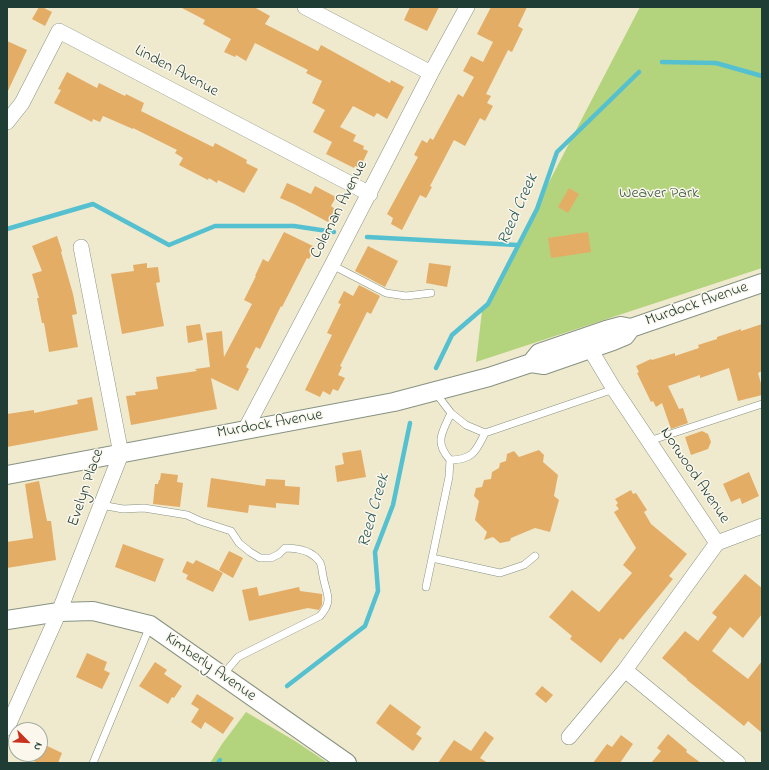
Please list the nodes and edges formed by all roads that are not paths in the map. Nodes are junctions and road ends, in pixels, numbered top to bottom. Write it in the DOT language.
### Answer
graph roads {
  1 [pos="305,7"];
  2 [pos="467,7"];
  3 [pos="431,73"];
  4 [pos="8,120"];
  5 [pos="370,194"];
  6 [pos="82,247"];
  7 [pos="332,265"];
  8 [pos="762,283"];
  9 [pos="431,293"];
  10 [pos="589,342"];
  11 [pos="614,388"];
  12 [pos="435,391"];
  13 [pos="762,404"];
  14 [pos="451,413"];
  15 [pos="245,430"];
  16 [pos="485,432"];
  17 [pos="649,441"];
  18 [pos="121,454"];
  19 [pos="450,460"];
  20 [pos="7,475"];
  21 [pos="101,505"];
  22 [pos="762,526"];
  23 [pos="717,543"];
  24 [pos="535,556"];
  25 [pos="432,558"];
  26 [pos="426,588"];
  27 [pos="59,612"];
  28 [pos="7,620"];
  29 [pos="150,625"];
  30 [pos="625,670"];
  31 [pos="222,676"];
  32 [pos="7,728"];
  33 [pos="569,737"];
  34 [pos="93,763"];
  35 [pos="347,763"];
  36 [pos="738,763"];
  1 -- 3 [label="street"];
  2 -- 3 [label="street, Coleman Avenue"];
  3 -- 5 [label="street, Coleman Avenue"];
  4 -- 5 [label="street, Linden Avenue"];
  5 -- 7 [label="street, Coleman Avenue"];
  6 -- 18 [label="street, Evelyn Place"];
  7 -- 9 [label="lane"];
  7 -- 15 [label="street, Coleman Avenue"];
  8 -- 10 [label="street, Murdock Avenue"];
  10 -- 11 [label="street, Norwood Avenue"];
  10 -- 12 [label="street, Murdock Avenue"];
  11 -- 16 [label="lane"];
  11 -- 17 [label="street, Norwood Avenue"];
  12 -- 14 [label="lane"];
  12 -- 15 [label="street, Murdock Avenue"];
  13 -- 17 [label="lane"];
  14 -- 16 [label="lane"];
  14 -- 19 [label="lane"];
  15 -- 18 [label="street, Murdock Avenue"];
  16 -- 19 [label="lane"];
  17 -- 23 [label="street, Norwood Avenue"];
  18 -- 20 [label="street, Murdock Avenue"];
  18 -- 21 [label="street, Evelyn Place"];
  19 -- 25 [label="lane"];
  21 -- 27 [label="street, Evelyn Place"];
  21 -- 31 [label="lane"];
  22 -- 23 [label="street"];
  23 -- 30 [label="street, Norwood Avenue"];
  24 -- 25 [label="lane"];
  25 -- 26 [label="lane"];
  27 -- 28 [label="street, Kimberly Avenue"];
  27 -- 29 [label="street, Kimberly Avenue"];
  27 -- 32 [label="street, Evelyn Place"];
  29 -- 31 [label="street, Kimberly Avenue"];
  29 -- 34 [label="lane"];
  30 -- 33 [label="street, Norwood Avenue"];
  30 -- 36 [label="street"];
  31 -- 35 [label="street, Kimberly Avenue"];
}
